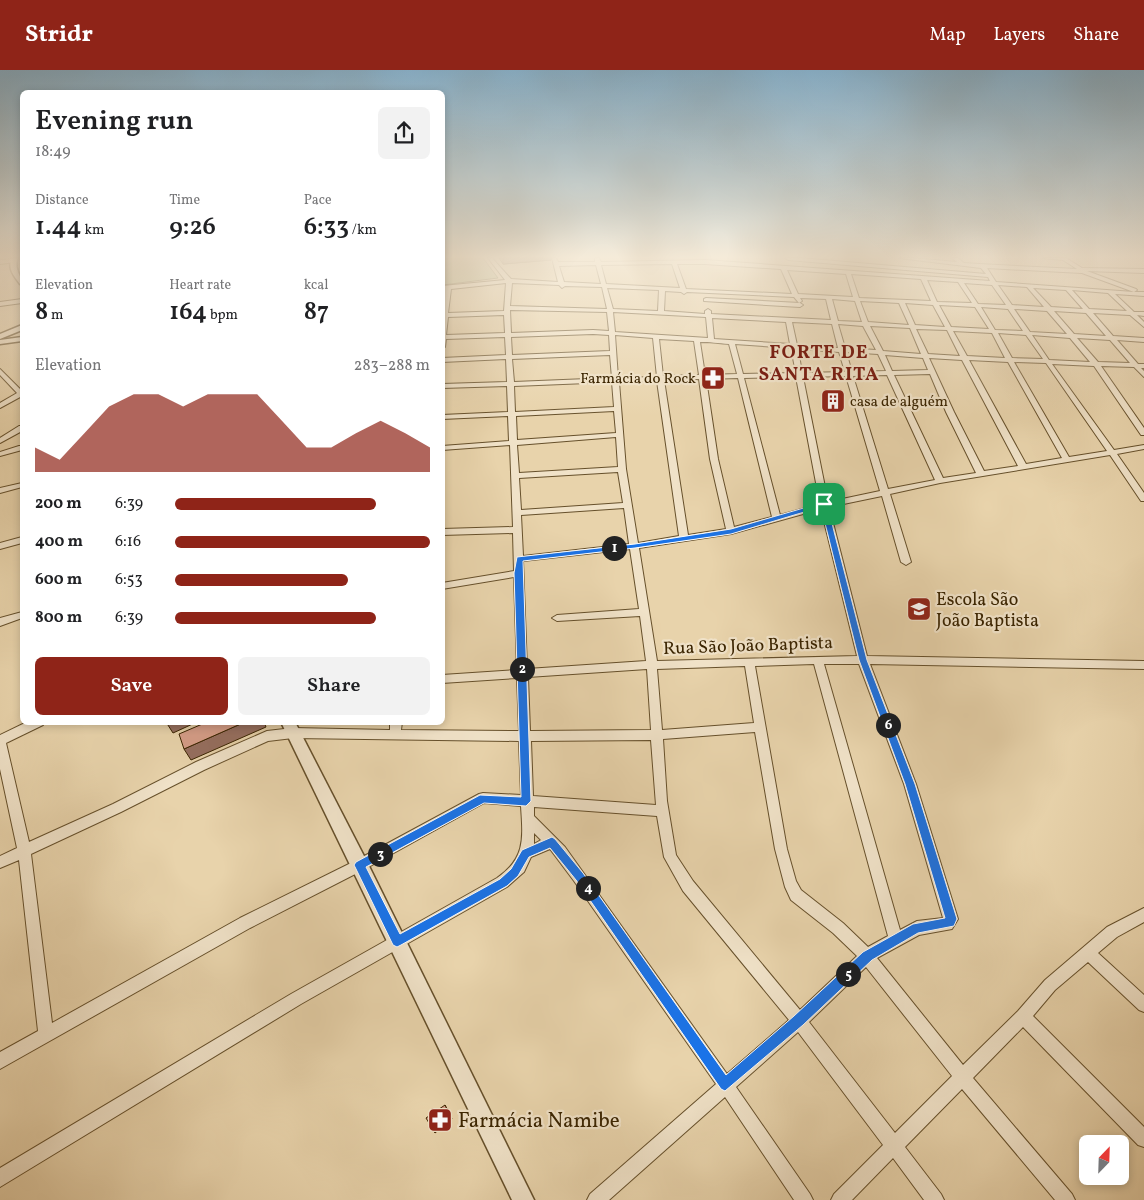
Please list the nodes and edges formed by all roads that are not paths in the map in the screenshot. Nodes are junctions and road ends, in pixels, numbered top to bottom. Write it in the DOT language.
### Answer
graph roads {
  1 [pos="507,310"];
  2 [pos="610,310"];
  3 [pos="1051,310"];
  4 [pos="498,311"];
  5 [pos="622,311"];
  6 [pos="707,311"];
  7 [pos="801,311"];
  8 [pos="831,311"];
  9 [pos="861,311"];
  10 [pos="906,311"];
  11 [pos="939,311"];
  12 [pos="980,311"];
  13 [pos="1013,311"];
  14 [pos="1065,311"];
  15 [pos="1131,311"];
  16 [pos="1089,312"];
  17 [pos="661,313"];
  18 [pos="1134,314"];
  19 [pos="1144,314"];
  20 [pos="445,315"];
  21 [pos="708,316"];
  22 [pos="789,320"];
  23 [pos="804,321"];
  24 [pos="834,322"];
  25 [pos="865,323"];
  26 [pos="1144,325"];
  27 [pos="913,327"];
  28 [pos="20,328"];
  29 [pos="949,329"];
  30 [pos="994,332"];
  31 [pos="20,333"];
  32 [pos="611,333"];
  33 [pos="1028,334"];
  34 [pos="508,335"];
  35 [pos="1074,336"];
  36 [pos="20,337"];
  37 [pos="445,337"];
  38 [pos="656,337"];
  39 [pos="0,338"];
  40 [pos="1111,338"];
  41 [pos="1144,340"];
  42 [pos="697,341"];
  43 [pos="0,342"];
  44 [pos="711,342"];
  45 [pos="732,343"];
  46 [pos="794,347"];
  47 [pos="842,350"];
  48 [pos="880,352"];
  49 [pos="612,353"];
  50 [pos="927,356"];
  51 [pos="964,356"];
  52 [pos="510,359"];
  53 [pos="1009,359"];
  54 [pos="445,360"];
  55 [pos="1047,361"];
  56 [pos="1096,364"];
  57 [pos="1135,366"];
  58 [pos="1144,366"];
  59 [pos="932,372"];
  60 [pos="1,373"];
  61 [pos="890,373"];
  62 [pos="849,374"];
  63 [pos="798,375"];
  64 [pos="1144,375"];
  65 [pos="742,376"];
  66 [pos="703,377"];
  67 [pos="660,378"];
  68 [pos="615,380"];
  69 [pos="511,384"];
  70 [pos="445,386"];
  71 [pos="20,391"];
  72 [pos="20,394"];
  73 [pos="0,399"];
  74 [pos="8,401"];
  75 [pos="0,406"];
  76 [pos="617,408"];
  77 [pos="511,415"];
  78 [pos="445,417"];
  79 [pos="20,429"];
  80 [pos="1144,433"];
  81 [pos="619,435"];
  82 [pos="0,442"];
  83 [pos="513,442"];
  84 [pos="1144,447"];
  85 [pos="445,448"];
  86 [pos="20,449"];
  87 [pos="1112,452"];
  88 [pos="0,454"];
  89 [pos="1067,460"];
  90 [pos="1023,467"];
  91 [pos="622,469"];
  92 [pos="981,474"];
  93 [pos="515,476"];
  94 [pos="940,481"];
  95 [pos="20,486"];
  96 [pos="0,491"];
  97 [pos="884,492"];
  98 [pos="1144,499"];
  99 [pos="824,504"];
  100 [pos="628,505"];
  101 [pos="517,513"];
  102 [pos="777,518"];
  103 [pos="518,530"];
  104 [pos="445,532"];
  105 [pos="731,532"];
  106 [pos="684,538"];
  107 [pos="20,541"];
  108 [pos="0,546"];
  109 [pos="635,546"];
  110 [pos="519,558"];
  111 [pos="906,562"];
  112 [pos="518,573"];
  113 [pos="445,585"];
  114 [pos="644,612"];
  115 [pos="20,616"];
  116 [pos="557,618"];
  117 [pos="0,622"];
  118 [pos="818,660"];
  119 [pos="863,660"];
  120 [pos="749,662"];
  121 [pos="652,665"];
  122 [pos="1144,666"];
  123 [pos="522,674"];
  124 [pos="445,679"];
  125 [pos="33,725"];
  126 [pos="760,727"];
  127 [pos="290,728"];
  128 [pos="395,728"];
  129 [pos="657,735"];
  130 [pos="524,736"];
  131 [pos="0,742"];
  132 [pos="526,801"];
  133 [pos="662,811"];
  134 [pos="528,818"];
  135 [pos="552,842"];
  136 [pos="24,850"];
  137 [pos="526,853"];
  138 [pos="0,862"];
  139 [pos="360,865"];
  140 [pos="1144,915"];
  141 [pos="896,940"];
  142 [pos="397,941"];
  143 [pos="1088,953"];
  144 [pos="868,956"];
  145 [pos="1144,1005"];
  146 [pos="1023,1016"];
  147 [pos="799,1021"];
  148 [pos="46,1035"];
  149 [pos="0,1061"];
  150 [pos="962,1077"];
  151 [pos="725,1084"];
  152 [pos="1144,1139"];
  153 [pos="894,1146"];
  154 [pos="0,1178"];
  155 [pos="523,1200"];
  156 [pos="596,1200"];
  157 [pos="804,1200"];
  158 [pos="840,1200"];
  159 [pos="935,1200"];
  160 [pos="1066,1200"];
  1 -- 34 [label="street"];
  2 -- 32 [label="street"];
  3 -- 35 [label="street"];
  4 -- 20 [label="street"];
  5 -- 17 [label="street"];
  6 -- 21 [label="street"];
  7 -- 23 [label="street"];
  8 -- 24 [label="street"];
  9 -- 25 [label="street"];
  10 -- 27 [label="street"];
  11 -- 29 [label="street"];
  12 -- 30 [label="street"];
  13 -- 33 [label="street"];
  14 -- 16 [label="street"];
  15 -- 18 [label="street"];
  16 -- 18 [label="street"];
  16 -- 40 [label="street"];
  17 -- 21 [label="street"];
  18 -- 19 [label="street"];
  18 -- 26 [label="street"];
  21 -- 22 [label="street"];
  21 -- 44 [label="street"];
  22 -- 23 [label="street"];
  22 -- 46 [label="street"];
  23 -- 24 [label="street"];
  24 -- 25 [label="street"];
  24 -- 47 [label="street"];
  25 -- 27 [label="street"];
  25 -- 48 [label="street"];
  27 -- 29 [label="street"];
  27 -- 50 [label="street"];
  28 -- 39 [label="street"];
  29 -- 30 [label="street"];
  29 -- 51 [label="street"];
  30 -- 33 [label="street"];
  30 -- 53 [label="street"];
  31 -- 39 [label="street"];
  32 -- 34 [label="street"];
  32 -- 38 [label="street"];
  32 -- 49 [label="street"];
  33 -- 35 [label="street"];
  33 -- 55 [label="street"];
  34 -- 37 [label="street"];
  34 -- 52 [label="street"];
  35 -- 40 [label="street"];
  35 -- 56 [label="street"];
  36 -- 43 [label="street"];
  38 -- 42 [label="street"];
  38 -- 67 [label="street"];
  40 -- 41 [label="street"];
  40 -- 57 [label="street"];
  42 -- 44 [label="street"];
  42 -- 66 [label="street"];
  44 -- 45 [label="street"];
  45 -- 46 [label="street"];
  45 -- 65 [label="street"];
  46 -- 47 [label="street"];
  46 -- 63 [label="street"];
  47 -- 48 [label="street"];
  47 -- 62 [label="street"];
  48 -- 50 [label="street"];
  48 -- 61 [label="street"];
  49 -- 52 [label="street"];
  49 -- 68 [label="street"];
  50 -- 51 [label="street"];
  50 -- 59 [label="street"];
  51 -- 53 [label="street"];
  51 -- 90 [label="street"];
  52 -- 54 [label="street"];
  52 -- 69 [label="street"];
  53 -- 55 [label="street"];
  53 -- 89 [label="street"];
  55 -- 56 [label="street"];
  55 -- 87 [label="street"];
  56 -- 57 [label="street"];
  56 -- 80 [label="street"];
  57 -- 58 [label="street"];
  57 -- 64 [label="street"];
  59 -- 61 [label="street"];
  59 -- 92 [label="street"];
  60 -- 71 [label="street"];
  61 -- 62 [label="street"];
  61 -- 94 [label="street"];
  62 -- 63 [label="street"];
  62 -- 97 [label="street"];
  63 -- 65 [label="street"];
  63 -- 99 [label="street"];
  65 -- 66 [label="street"];
  65 -- 102 [label="street"];
  66 -- 67 [label="street"];
  66 -- 105 [label="street"];
  67 -- 68 [label="street"];
  67 -- 106 [label="street"];
  68 -- 69 [label="street"];
  68 -- 76 [label="street"];
  69 -- 70 [label="street"];
  69 -- 77 [label="street"];
  72 -- 74 [label="street"];
  73 -- 74 [label="street"];
  74 -- 75 [label="street"];
  76 -- 77 [label="street"];
  76 -- 81 [label="street"];
  77 -- 78 [label="street"];
  77 -- 83 [label="street"];
  79 -- 82 [label="street"];
  81 -- 83 [label="street"];
  81 -- 91 [label="street"];
  83 -- 85 [label="street"];
  83 -- 93 [label="street"];
  84 -- 87 [label="street"];
  86 -- 88 [label="street"];
  87 -- 89 [label="street"];
  87 -- 98 [label="street"];
  89 -- 90 [label="street"];
  90 -- 92 [label="street"];
  91 -- 93 [label="street"];
  91 -- 100 [label="street"];
  92 -- 94 [label="street"];
  93 -- 101 [label="street"];
  94 -- 97 [label="street"];
  95 -- 96 [label="street"];
  97 -- 99 [label="street"];
  97 -- 111 [label="street"];
  99 -- 102 [label="street"];
  99 -- 119 [label="street"];
  100 -- 101 [label="street"];
  100 -- 109 [label="street"];
  101 -- 103 [label="street"];
  102 -- 105 [label="street"];
  103 -- 104 [label="street"];
  103 -- 110 [label="street"];
  105 -- 106 [label="street"];
  106 -- 109 [label="street"];
  107 -- 108 [label="street"];
  109 -- 110 [label="street"];
  109 -- 114 [label="street"];
  110 -- 112 [label="street"];
  112 -- 113 [label="street"];
  112 -- 123 [label="street"];
  114 -- 116 [label="street"];
  114 -- 121 [label="street"];
  115 -- 117 [label="street"];
  118 -- 119 [label="street, Rua São João Baptista"];
  118 -- 120 [label="street, Rua São João Baptista"];
  118 -- 141 [label="street"];
  119 -- 122 [label="street, Rua São João Baptista"];
  119 -- 141 [label="street"];
  120 -- 121 [label="street, Rua São João Baptista"];
  120 -- 126 [label="street"];
  121 -- 123 [label="street, Rua São João Baptista"];
  121 -- 129 [label="street"];
  123 -- 124 [label="street, Rua São João Baptista"];
  123 -- 130 [label="street"];
  125 -- 131 [label="street"];
  126 -- 129 [label="street"];
  126 -- 144 [label="street"];
  127 -- 128 [label="street"];
  127 -- 136 [label="street"];
  127 -- 139 [label="street"];
  128 -- 130 [label="street"];
  129 -- 130 [label="street"];
  129 -- 133 [label="street"];
  130 -- 132 [label="street"];
  131 -- 136 [label="street"];
  132 -- 133 [label="street"];
  132 -- 134 [label="street"];
  132 -- 139 [label="street"];
  133 -- 147 [label="street"];
  134 -- 135 [label="street"];
  134 -- 137 [label="street"];
  135 -- 137 [label="street"];
  135 -- 151 [label="street"];
  136 -- 138 [label="street"];
  136 -- 148 [label="street"];
  137 -- 142 [label="street"];
  139 -- 142 [label="street"];
  139 -- 148 [label="street"];
  140 -- 143 [label="street"];
  141 -- 144 [label="street"];
  142 -- 154 [label="street"];
  142 -- 155 [label="street"];
  143 -- 145 [label="street"];
  143 -- 146 [label="street"];
  144 -- 147 [label="street"];
  144 -- 150 [label="street"];
  146 -- 150 [label="street"];
  146 -- 152 [label="street"];
  147 -- 151 [label="street"];
  147 -- 153 [label="street"];
  148 -- 149 [label="street"];
  150 -- 153 [label="street"];
  150 -- 160 [label="street"];
  151 -- 156 [label="street"];
  151 -- 157 [label="street"];
  153 -- 158 [label="street"];
  153 -- 159 [label="street"];
}
